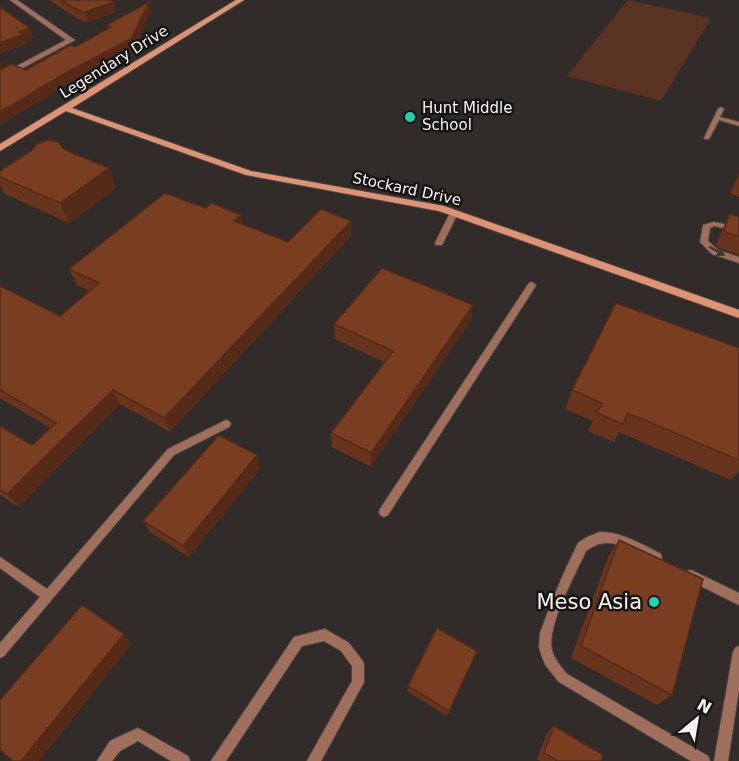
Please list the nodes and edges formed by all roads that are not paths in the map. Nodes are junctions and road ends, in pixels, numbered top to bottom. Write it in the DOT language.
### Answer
graph roads {
  1 [pos="13,0"];
  2 [pos="241,0"];
  3 [pos="0,78"];
  4 [pos="65,108"];
  5 [pos="721,109"];
  6 [pos="717,118"];
  7 [pos="739,124"];
  8 [pos="707,138"];
  9 [pos="0,148"];
  10 [pos="454,213"];
  11 [pos="739,229"];
  12 [pos="439,243"];
  13 [pos="739,260"];
  14 [pos="532,285"];
  15 [pos="739,314"];
  16 [pos="226,424"];
  17 [pos="384,512"];
  18 [pos="0,562"];
  19 [pos="48,596"];
  20 [pos="739,598"];
  21 [pos="0,652"];
  22 [pos="739,652"];
  23 [pos="104,761"];
  24 [pos="183,761"];
  25 [pos="218,761"];
  26 [pos="314,761"];
  27 [pos="703,761"];
  28 [pos="721,761"];
  1 -- 3 [label="street"];
  2 -- 4 [label="street, Legendary Drive"];
  4 -- 9 [label="street, Legendary Drive"];
  4 -- 10 [label="street, Stockard Drive"];
  5 -- 6 [label="lane"];
  6 -- 7 [label="lane"];
  6 -- 8 [label="lane"];
  10 -- 12 [label="lane"];
  10 -- 15 [label="street, Stockard Drive"];
  11 -- 13 [label="lane, one-way"];
  14 -- 17 [label="lane"];
  16 -- 19 [label="lane"];
  18 -- 19 [label="lane"];
  19 -- 21 [label="lane"];
  20 -- 27 [label="lane"];
  22 -- 28 [label="lane"];
  23 -- 24 [label="lane"];
  25 -- 26 [label="lane"];
}
